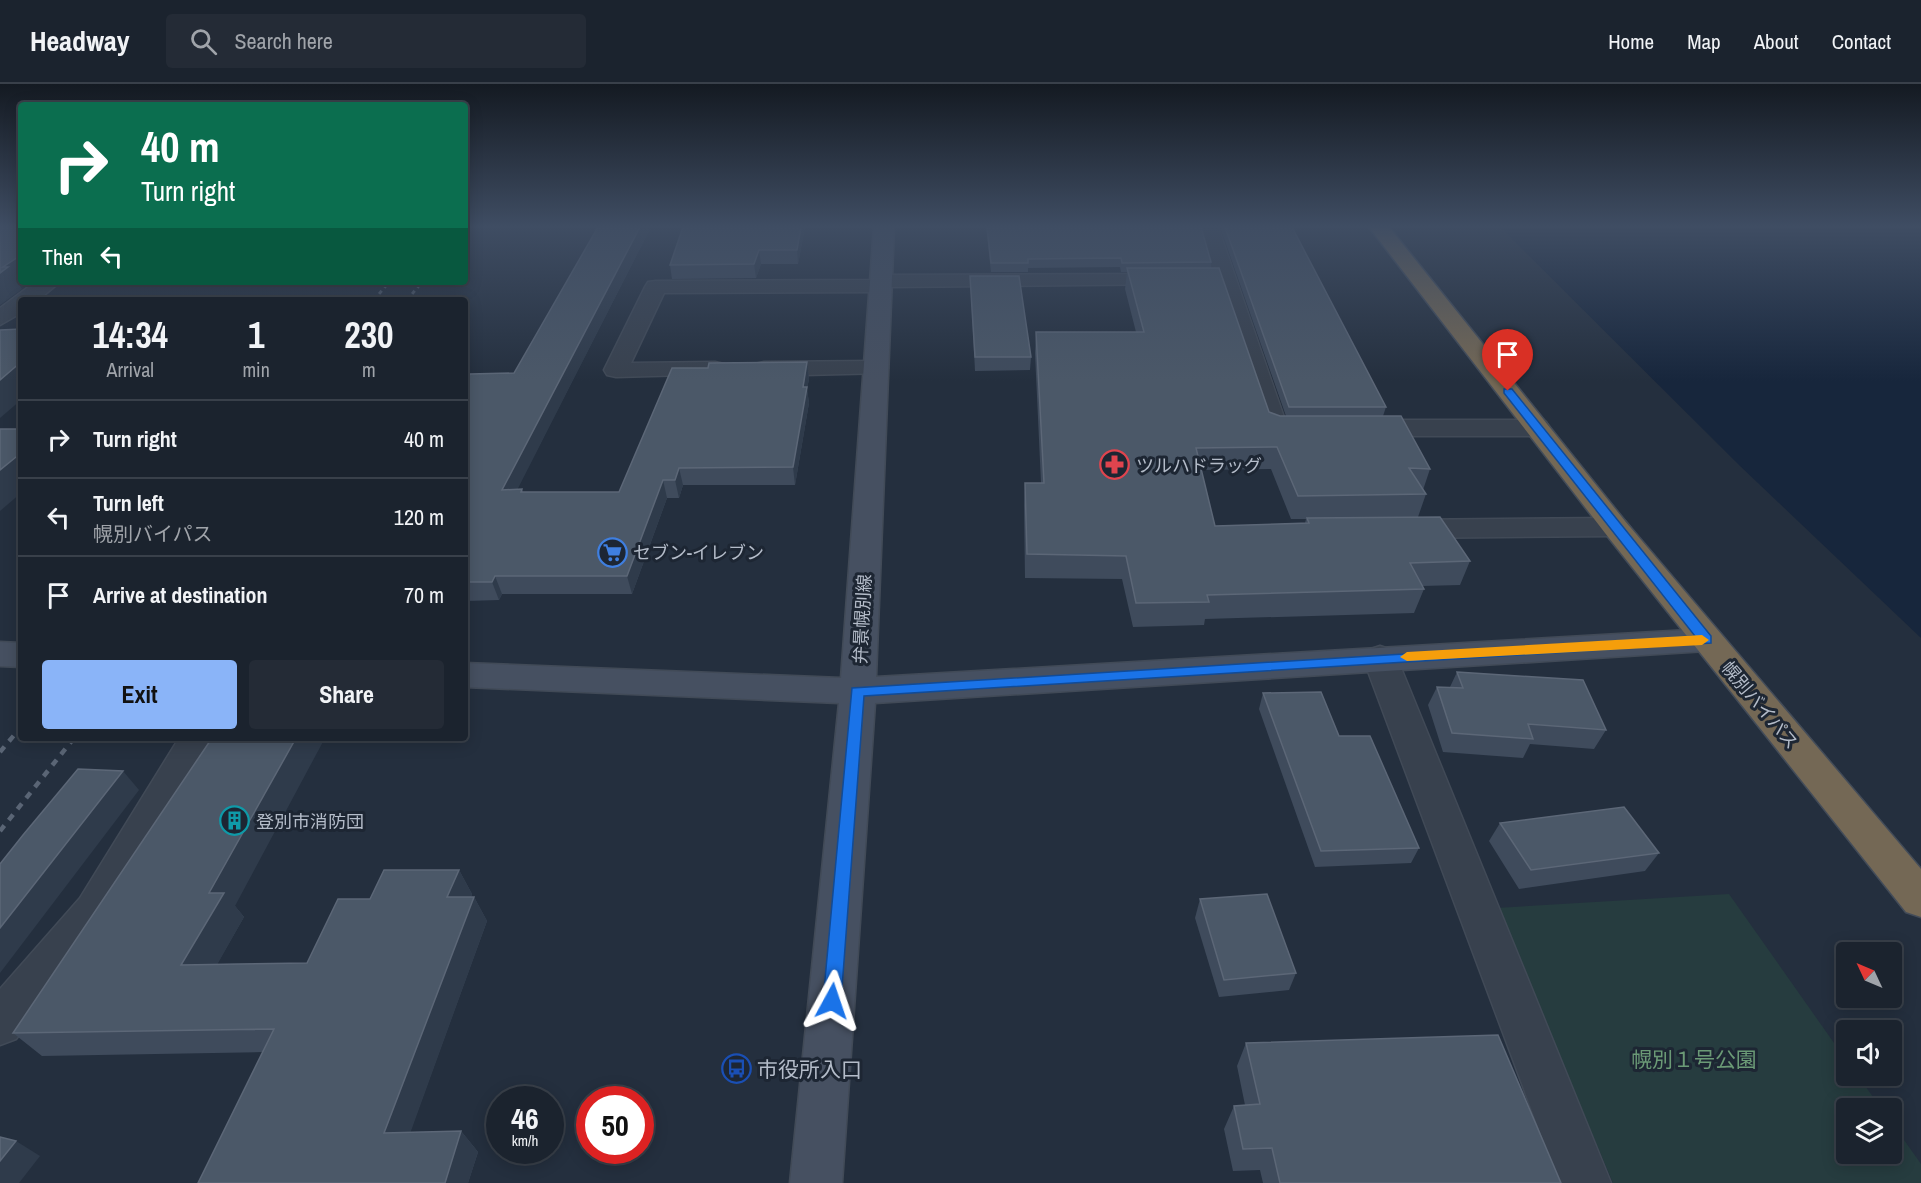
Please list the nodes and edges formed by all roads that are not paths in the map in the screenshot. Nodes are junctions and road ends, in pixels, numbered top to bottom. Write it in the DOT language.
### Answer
graph roads {
  1 [pos="880,278"];
  2 [pos="1419,278"];
  3 [pos="1206,280"];
  4 [pos="880,283"];
  5 [pos="45,285"];
  6 [pos="28,297"];
  7 [pos="18,305"];
  8 [pos="0,318"];
  9 [pos="876,368"];
  10 [pos="1537,428"];
  11 [pos="1615,527"];
  12 [pos="1377,529"];
  13 [pos="1706,640"];
  14 [pos="0,654"];
  15 [pos="18,655"];
  16 [pos="1380,658"];
  17 [pos="468,675"];
  18 [pos="858,691"];
  19 [pos="196,741"];
  20 [pos="1921,899"];
  21 [pos="0,1023"];
  22 [pos="816,1183"];
  23 [pos="1585,1183"];
  1 -- 4 [label="main road, 弁景幌別線"];
  2 -- 10 [label="highway, 幌別バイパス"];
  3 -- 4 [label="street"];
  3 -- 10 [label="street"];
  4 -- 9 [label="main road, 弁景幌別線"];
  4 -- 9 [label="street"];
  5 -- 6 [label="street"];
  7 -- 8 [label="street"];
  9 -- 18 [label="main road, 弁景幌別線"];
  10 -- 11 [label="highway, 幌別バイパス"];
  11 -- 12 [label="street"];
  11 -- 13 [label="highway, 幌別バイパス"];
  13 -- 16 [label="main road"];
  13 -- 20 [label="highway, 幌別バイパス"];
  14 -- 15 [label="main road"];
  16 -- 18 [label="main road"];
  16 -- 23 [label="street"];
  17 -- 18 [label="main road"];
  18 -- 22 [label="main road, 弁景幌別線"];
  19 -- 21 [label="street"];
}
